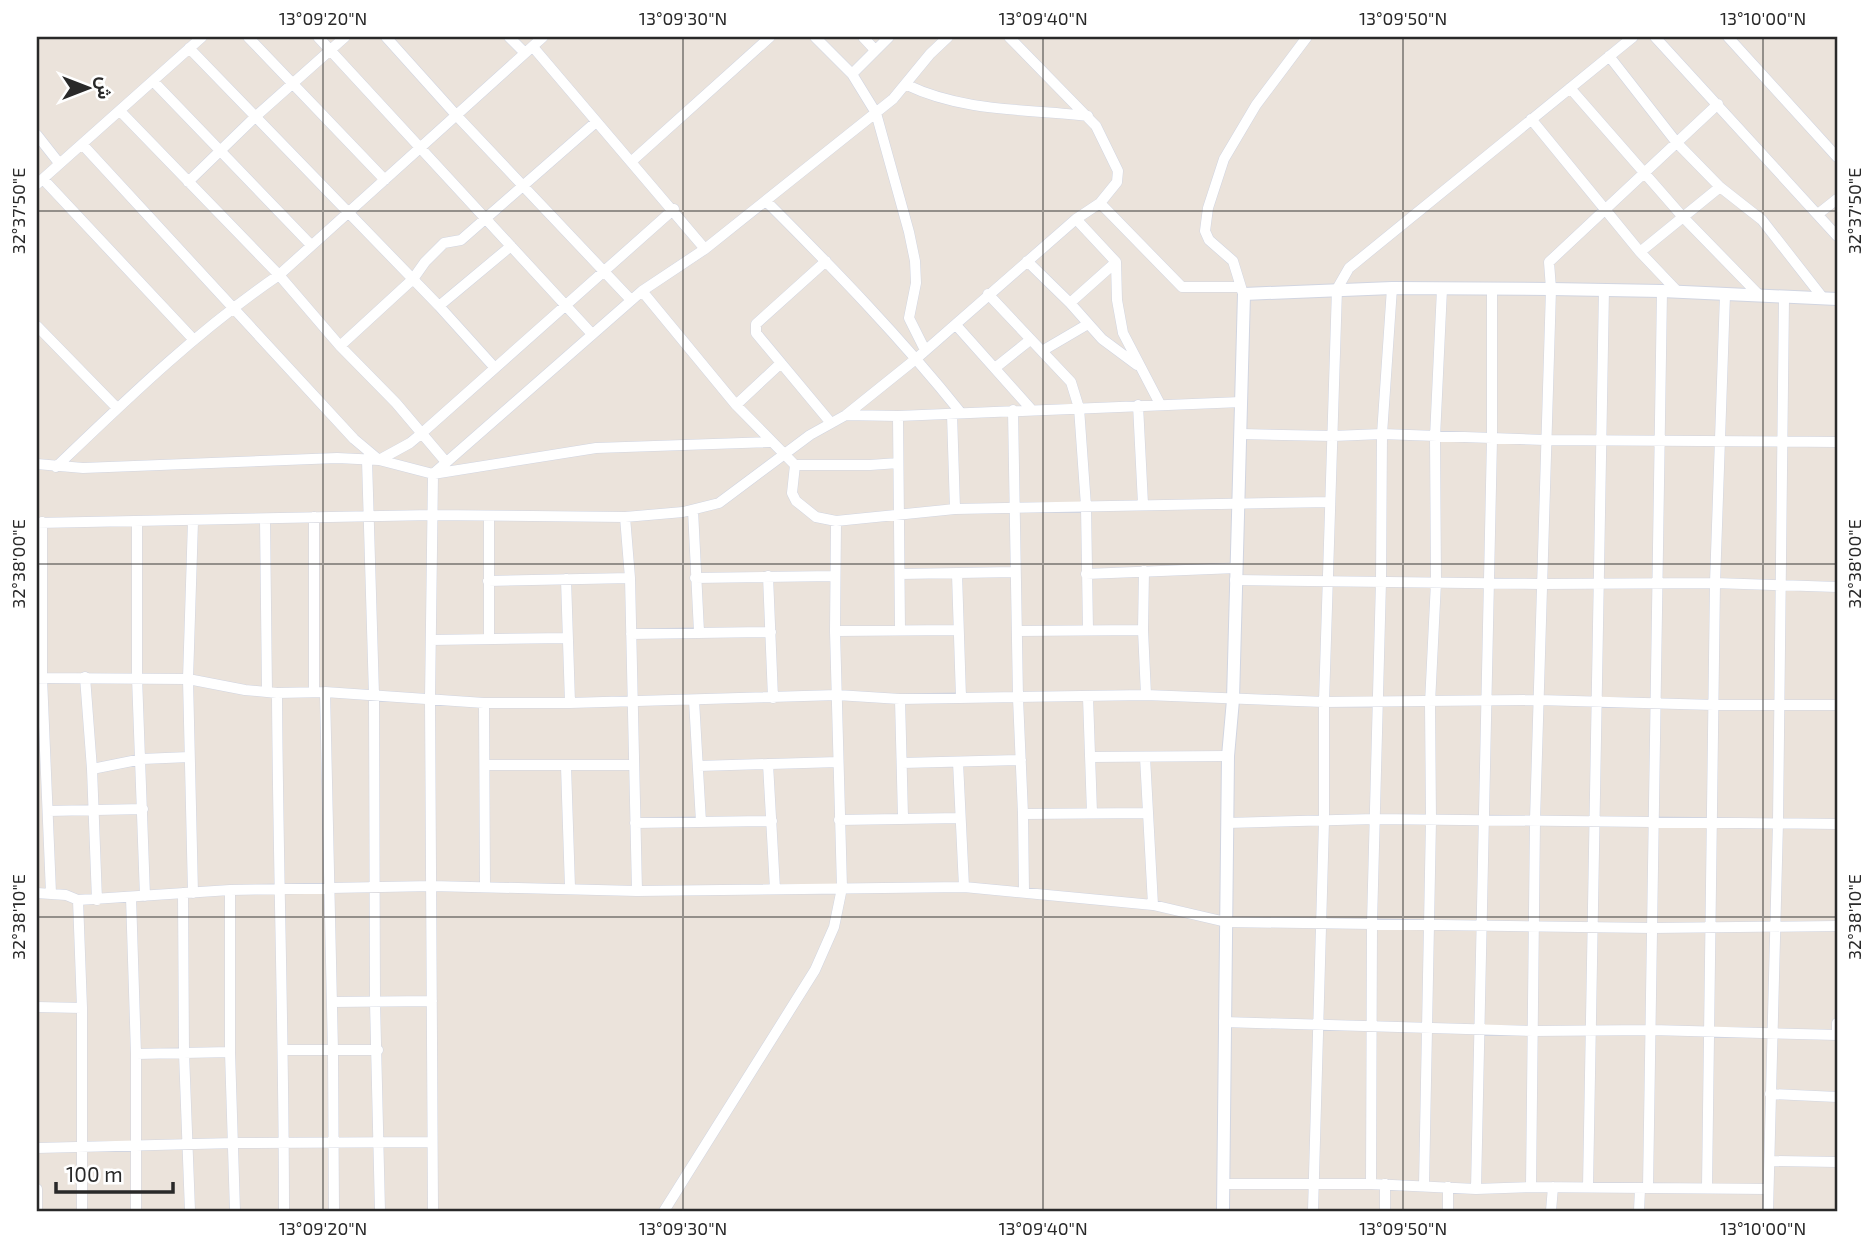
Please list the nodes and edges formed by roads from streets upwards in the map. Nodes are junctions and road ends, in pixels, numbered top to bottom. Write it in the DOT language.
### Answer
graph roads {
  1 [pos="202,37"];
  2 [pos="248,37"];
  3 [pos="318,37"];
  4 [pos="345,37"];
  5 [pos="386,37"];
  6 [pos="509,37"];
  7 [pos="543,37"];
  8 [pos="770,37"];
  9 [pos="815,37"];
  10 [pos="863,37"];
  11 [pos="890,37"];
  12 [pos="948,37"];
  13 [pos="1009,37"];
  14 [pos="1307,37"];
  15 [pos="1633,37"];
  16 [pos="1655,37"];
  17 [pos="1728,37"];
  18 [pos="189,48"];
  19 [pos="330,50"];
  20 [pos="529,50"];
  21 [pos="875,50"];
  22 [pos="1609,56"];
  23 [pos="852,74"];
  24 [pos="153,81"];
  25 [pos="293,84"];
  26 [pos="907,85"];
  27 [pos="1570,88"];
  28 [pos="1718,104"];
  29 [pos="121,111"];
  30 [pos="876,113"];
  31 [pos="457,116"];
  32 [pos="1088,116"];
  33 [pos="255,117"];
  34 [pos="1531,119"];
  35 [pos="596,122"];
  36 [pos="37,135"];
  37 [pos="1677,143"];
  38 [pos="82,144"];
  39 [pos="219,150"];
  40 [pos="420,150"];
  41 [pos="1837,158"];
  42 [pos="632,161"];
  43 [pos="59,163"];
  44 [pos="1644,172"];
  45 [pos="385,180"];
  46 [pos="40,181"];
  47 [pos="188,182"];
  48 [pos="524,186"];
  49 [pos="1720,187"];
  50 [pos="1837,199"];
  51 [pos="766,201"];
  52 [pos="1100,203"];
  53 [pos="1606,208"];
  54 [pos="674,209"];
  55 [pos="348,214"];
  56 [pos="1818,214"];
  57 [pos="1682,216"];
  58 [pos="485,218"];
  59 [pos="1076,219"];
  60 [pos="1837,236"];
  61 [pos="311,246"];
  62 [pos="511,246"];
  63 [pos="705,249"];
  64 [pos="1640,253"];
  65 [pos="826,261"];
  66 [pos="1027,261"];
  67 [pos="1116,262"];
  68 [pos="605,270"];
  69 [pos="279,275"];
  70 [pos="413,279"];
  71 [pos="1392,288"];
  72 [pos="1492,288"];
  73 [pos="1337,289"];
  74 [pos="1442,289"];
  75 [pos="1551,289"];
  76 [pos="1604,289"];
  77 [pos="642,291"];
  78 [pos="1242,291"];
  79 [pos="1662,291"];
  80 [pos="1678,292"];
  81 [pos="988,294"];
  82 [pos="1725,295"];
  83 [pos="1760,296"];
  84 [pos="1784,298"];
  85 [pos="1823,298"];
  86 [pos="1837,299"];
  87 [pos="631,300"];
  88 [pos="1070,303"];
  89 [pos="565,304"];
  90 [pos="439,306"];
  91 [pos="232,308"];
  92 [pos="1088,324"];
  93 [pos="956,325"];
  94 [pos="37,326"];
  95 [pos="592,334"];
  96 [pos="194,340"];
  97 [pos="1030,340"];
  98 [pos="340,346"];
  99 [pos="925,350"];
  100 [pos="1042,351"];
  101 [pos="917,358"];
  102 [pos="781,363"];
  103 [pos="1138,365"];
  104 [pos="495,368"];
  105 [pos="995,368"];
  106 [pos="1241,402"];
  107 [pos="1160,404"];
  108 [pos="736,405"];
  109 [pos="1138,405"];
  110 [pos="117,408"];
  111 [pos="1079,408"];
  112 [pos="1031,409"];
  113 [pos="1013,410"];
  114 [pos="956,414"];
  115 [pos="846,415"];
  116 [pos="898,416"];
  117 [pos="831,423"];
  118 [pos="422,433"];
  119 [pos="1241,434"];
  120 [pos="1382,434"];
  121 [pos="1333,436"];
  122 [pos="1435,437"];
  123 [pos="1492,439"];
  124 [pos="1545,440"];
  125 [pos="1660,440"];
  126 [pos="1719,440"];
  127 [pos="1603,441"];
  128 [pos="1837,442"];
  129 [pos="770,443"];
  130 [pos="1784,443"];
  131 [pos="784,456"];
  132 [pos="367,460"];
  133 [pos="379,460"];
  134 [pos="446,461"];
  135 [pos="898,463"];
  136 [pos="37,464"];
  137 [pos="794,466"];
  138 [pos="56,467"];
  139 [pos="433,474"];
  140 [pos="1330,502"];
  141 [pos="1239,503"];
  142 [pos="1143,505"];
  143 [pos="1086,506"];
  144 [pos="1016,507"];
  145 [pos="955,509"];
  146 [pos="693,510"];
  147 [pos="432,515"];
  148 [pos="899,515"];
  149 [pos="489,516"];
  150 [pos="314,517"];
  151 [pos="625,517"];
  152 [pos="369,518"];
  153 [pos="265,519"];
  154 [pos="137,521"];
  155 [pos="193,521"];
  156 [pos="836,521"];
  157 [pos="39,522"];
  158 [pos="1144,571"];
  159 [pos="1015,572"];
  160 [pos="900,574"];
  161 [pos="957,574"];
  162 [pos="1086,574"];
  163 [pos="1236,574"];
  164 [pos="768,576"];
  165 [pos="835,576"];
  166 [pos="630,578"];
  167 [pos="695,578"];
  168 [pos="566,579"];
  169 [pos="488,581"];
  170 [pos="1328,581"];
  171 [pos="1381,581"];
  172 [pos="1436,582"];
  173 [pos="1489,583"];
  174 [pos="1657,583"];
  175 [pos="1715,583"];
  176 [pos="1541,584"];
  177 [pos="1599,584"];
  178 [pos="1781,586"];
  179 [pos="1837,587"];
  180 [pos="900,630"];
  181 [pos="958,630"];
  182 [pos="1088,630"];
  183 [pos="1143,630"];
  184 [pos="835,631"];
  185 [pos="1017,631"];
  186 [pos="699,632"];
  187 [pos="771,632"];
  188 [pos="631,634"];
  189 [pos="566,638"];
  190 [pos="489,639"];
  191 [pos="431,640"];
  192 [pos="85,677"];
  193 [pos="138,677"];
  194 [pos="39,678"];
  195 [pos="188,679"];
  196 [pos="272,692"];
  197 [pos="314,692"];
  198 [pos="325,692"];
  199 [pos="374,695"];
  200 [pos="837,695"];
  201 [pos="1146,695"];
  202 [pos="1088,697"];
  203 [pos="773,698"];
  204 [pos="961,698"];
  205 [pos="1018,698"];
  206 [pos="430,699"];
  207 [pos="900,699"];
  208 [pos="1233,699"];
  209 [pos="694,700"];
  210 [pos="632,701"];
  211 [pos="1377,701"];
  212 [pos="1539,701"];
  213 [pos="1324,702"];
  214 [pos="1487,702"];
  215 [pos="1597,702"];
  216 [pos="484,703"];
  217 [pos="570,703"];
  218 [pos="1430,703"];
  219 [pos="1657,704"];
  220 [pos="1714,705"];
  221 [pos="1779,705"];
  222 [pos="1837,705"];
  223 [pos="1228,756"];
  224 [pos="189,757"];
  225 [pos="1090,757"];
  226 [pos="1145,757"];
  227 [pos="142,759"];
  228 [pos="1021,760"];
  229 [pos="41,762"];
  230 [pos="838,762"];
  231 [pos="958,762"];
  232 [pos="902,763"];
  233 [pos="768,764"];
  234 [pos="485,765"];
  235 [pos="633,765"];
  236 [pos="566,766"];
  237 [pos="698,766"];
  238 [pos="92,769"];
  239 [pos="143,809"];
  240 [pos="48,810"];
  241 [pos="93,810"];
  242 [pos="1092,813"];
  243 [pos="1148,813"];
  244 [pos="1023,814"];
  245 [pos="903,818"];
  246 [pos="960,818"];
  247 [pos="1376,819"];
  248 [pos="839,820"];
  249 [pos="1431,820"];
  250 [pos="1484,820"];
  251 [pos="1535,820"];
  252 [pos="1594,820"];
  253 [pos="772,821"];
  254 [pos="1324,821"];
  255 [pos="1654,821"];
  256 [pos="701,822"];
  257 [pos="1778,822"];
  258 [pos="635,823"];
  259 [pos="1227,823"];
  260 [pos="1713,823"];
  261 [pos="1837,824"];
  262 [pos="432,886"];
  263 [pos="485,886"];
  264 [pos="375,887"];
  265 [pos="964,887"];
  266 [pos="570,888"];
  267 [pos="842,888"];
  268 [pos="329,889"];
  269 [pos="775,889"];
  270 [pos="230,890"];
  271 [pos="278,890"];
  272 [pos="637,891"];
  273 [pos="1024,892"];
  274 [pos="37,893"];
  275 [pos="51,893"];
  276 [pos="188,893"];
  277 [pos="145,896"];
  278 [pos="131,897"];
  279 [pos="78,900"];
  280 [pos="97,900"];
  281 [pos="1153,905"];
  282 [pos="1226,922"];
  283 [pos="1321,922"];
  284 [pos="1372,923"];
  285 [pos="1428,923"];
  286 [pos="1483,924"];
  287 [pos="1535,926"];
  288 [pos="1592,926"];
  289 [pos="1712,926"];
  290 [pos="1837,926"];
  291 [pos="1776,927"];
  292 [pos="1653,928"];
  293 [pos="432,1001"];
  294 [pos="331,1002"];
  295 [pos="375,1002"];
  296 [pos="37,1007"];
  297 [pos="82,1008"];
  298 [pos="1224,1022"];
  299 [pos="1837,1023"];
  300 [pos="1317,1024"];
  301 [pos="1371,1026"];
  302 [pos="1426,1028"];
  303 [pos="1480,1028"];
  304 [pos="1533,1031"];
  305 [pos="1591,1031"];
  306 [pos="1651,1031"];
  307 [pos="1709,1032"];
  308 [pos="1772,1034"];
  309 [pos="1837,1035"];
  310 [pos="284,1050"];
  311 [pos="378,1050"];
  312 [pos="333,1051"];
  313 [pos="230,1052"];
  314 [pos="184,1053"];
  315 [pos="136,1055"];
  316 [pos="1770,1094"];
  317 [pos="1837,1097"];
  318 [pos="332,1142"];
  319 [pos="379,1142"];
  320 [pos="432,1142"];
  321 [pos="234,1143"];
  322 [pos="284,1143"];
  323 [pos="137,1145"];
  324 [pos="187,1145"];
  325 [pos="37,1147"];
  326 [pos="84,1147"];
  327 [pos="1770,1161"];
  328 [pos="1837,1162"];
  329 [pos="1223,1184"];
  330 [pos="1312,1184"];
  331 [pos="1371,1184"];
  332 [pos="1385,1184"];
  333 [pos="1424,1186"];
  334 [pos="1448,1187"];
  335 [pos="1531,1187"];
  336 [pos="1553,1187"];
  337 [pos="1588,1187"];
  338 [pos="1707,1187"];
  339 [pos="1644,1188"];
  340 [pos="37,1189"];
  341 [pos="1476,1189"];
  342 [pos="1768,1189"];
  343 [pos="37,1211"];
  344 [pos="82,1211"];
  345 [pos="136,1211"];
  346 [pos="190,1211"];
  347 [pos="235,1211"];
  348 [pos="284,1211"];
  349 [pos="334,1211"];
  350 [pos="380,1211"];
  351 [pos="433,1211"];
  352 [pos="664,1211"];
  353 [pos="1223,1211"];
  354 [pos="1313,1211"];
  355 [pos="1385,1211"];
  356 [pos="1448,1211"];
  357 [pos="1551,1211"];
  358 [pos="1639,1211"];
  359 [pos="1768,1211"];
  1 -- 18 [label="street"];
  2 -- 25 [label="street"];
  3 -- 19 [label="street"];
  4 -- 19 [label="street"];
  5 -- 31 [label="street"];
  6 -- 20 [label="street"];
  7 -- 20 [label="street"];
  8 -- 42 [label="street"];
  9 -- 23 [label="street"];
  10 -- 21 [label="street"];
  11 -- 21 [label="street"];
  12 -- 26 [label="street"];
  13 -- 32 [label="street"];
  14 -- 78 [label="street"];
  15 -- 22 [label="street"];
  16 -- 28 [label="street"];
  17 -- 41 [label="street"];
  18 -- 24 [label="street"];
  18 -- 33 [label="street"];
  19 -- 25 [label="street"];
  19 -- 40 [label="street"];
  20 -- 31 [label="street"];
  20 -- 35 [label="street"];
  21 -- 23 [label="street"];
  22 -- 27 [label="street"];
  22 -- 37 [label="street"];
  23 -- 30 [label="street"];
  24 -- 29 [label="street"];
  24 -- 39 [label="street"];
  25 -- 33 [label="street"];
  25 -- 45 [label="street"];
  26 -- 30 [label="street"];
  26 -- 32 [label="street"];
  27 -- 34 [label="street"];
  27 -- 44 [label="street"];
  28 -- 37 [label="street"];
  28 -- 56 [label="street"];
  29 -- 38 [label="street"];
  29 -- 47 [label="street"];
  30 -- 51 [label="street"];
  30 -- 99 [label="street"];
  31 -- 40 [label="street"];
  31 -- 48 [label="street"];
  32 -- 52 [label="street"];
  33 -- 39 [label="street"];
  33 -- 55 [label="street"];
  34 -- 53 [label="street"];
  34 -- 73 [label="street"];
  35 -- 42 [label="street"];
  35 -- 48 [label="street"];
  36 -- 43 [label="street"];
  37 -- 44 [label="street"];
  37 -- 49 [label="street"];
  38 -- 43 [label="street"];
  38 -- 91 [label="street"];
  39 -- 47 [label="street"];
  39 -- 61 [label="street"];
  40 -- 45 [label="street"];
  40 -- 58 [label="street"];
  42 -- 54 [label="street"];
  43 -- 46 [label="street"];
  44 -- 53 [label="street"];
  44 -- 57 [label="street"];
  45 -- 55 [label="street"];
  46 -- 96 [label="street"];
  47 -- 69 [label="street"];
  48 -- 58 [label="street"];
  48 -- 68 [label="street"];
  49 -- 57 [label="street"];
  49 -- 85 [label="street"];
  50 -- 56 [label="street"];
  51 -- 63 [label="street"];
  51 -- 65 [label="street"];
  52 -- 59 [label="street"];
  52 -- 78 [label="street"];
  53 -- 64 [label="street"];
  53 -- 75 [label="street"];
  54 -- 63 [label="street"];
  54 -- 68 [label="street"];
  55 -- 61 [label="street"];
  55 -- 70 [label="street"];
  56 -- 60 [label="street"];
  57 -- 64 [label="street"];
  57 -- 83 [label="street"];
  58 -- 62 [label="street"];
  58 -- 70 [label="street"];
  59 -- 66 [label="street"];
  59 -- 67 [label="street"];
  61 -- 69 [label="street"];
  62 -- 89 [label="street"];
  62 -- 90 [label="street"];
  63 -- 77 [label="street"];
  64 -- 80 [label="street"];
  65 -- 101 [label="street"];
  65 -- 102 [label="street"];
  66 -- 81 [label="street"];
  66 -- 88 [label="street"];
  67 -- 88 [label="street"];
  67 -- 103 [label="street"];
  68 -- 87 [label="street"];
  68 -- 89 [label="street"];
  69 -- 91 [label="street"];
  69 -- 98 [label="street"];
  70 -- 90 [label="street"];
  70 -- 98 [label="street"];
  71 -- 73 [label="street"];
  71 -- 74 [label="street"];
  71 -- 120 [label="street"];
  72 -- 74 [label="street"];
  72 -- 75 [label="street"];
  72 -- 123 [label="street"];
  73 -- 78 [label="street"];
  73 -- 121 [label="street"];
  74 -- 122 [label="street"];
  75 -- 76 [label="street"];
  75 -- 124 [label="street"];
  76 -- 79 [label="street"];
  76 -- 127 [label="street"];
  77 -- 87 [label="street"];
  77 -- 108 [label="street"];
  78 -- 106 [label="street"];
  79 -- 80 [label="street"];
  79 -- 125 [label="street"];
  80 -- 82 [label="street"];
  81 -- 93 [label="street"];
  81 -- 97 [label="street"];
  82 -- 83 [label="street"];
  82 -- 126 [label="street"];
  83 -- 84 [label="street"];
  84 -- 85 [label="street"];
  84 -- 130 [label="street"];
  85 -- 86 [label="street"];
  87 -- 95 [label="street"];
  88 -- 92 [label="street"];
  89 -- 95 [label="street"];
  89 -- 104 [label="street"];
  90 -- 104 [label="street"];
  91 -- 96 [label="street"];
  91 -- 133 [label="street"];
  92 -- 100 [label="street"];
  92 -- 103 [label="street"];
  93 -- 99 [label="street"];
  93 -- 105 [label="street"];
  94 -- 110 [label="street"];
  95 -- 134 [label="street"];
  96 -- 110 [label="street"];
  97 -- 100 [label="street"];
  97 -- 105 [label="street"];
  98 -- 118 [label="street"];
  99 -- 101 [label="street"];
  100 -- 111 [label="street"];
  101 -- 114 [label="street"];
  101 -- 115 [label="street"];
  102 -- 108 [label="street"];
  102 -- 117 [label="street"];
  103 -- 107 [label="street"];
  104 -- 118 [label="street"];
  105 -- 112 [label="street"];
  106 -- 107 [label="street"];
  106 -- 119 [label="street"];
  107 -- 109 [label="street"];
  108 -- 129 [label="street"];
  109 -- 111 [label="street"];
  109 -- 142 [label="street"];
  110 -- 138 [label="street"];
  111 -- 112 [label="street"];
  111 -- 143 [label="street"];
  112 -- 113 [label="street"];
  113 -- 114 [label="street"];
  113 -- 144 [label="street"];
  114 -- 116 [label="street"];
  114 -- 145 [label="street"];
  115 -- 116 [label="street"];
  115 -- 117 [label="street"];
  116 -- 135 [label="street"];
  117 -- 131 [label="street"];
  118 -- 133 [label="street"];
  118 -- 134 [label="street"];
  119 -- 121 [label="street"];
  119 -- 141 [label="street"];
  120 -- 121 [label="street"];
  120 -- 122 [label="street"];
  120 -- 171 [label="street"];
  121 -- 140 [label="street"];
  122 -- 123 [label="street"];
  122 -- 172 [label="street"];
  123 -- 124 [label="street"];
  123 -- 173 [label="street"];
  124 -- 127 [label="street"];
  124 -- 176 [label="street"];
  125 -- 126 [label="street"];
  125 -- 127 [label="street"];
  125 -- 174 [label="street"];
  126 -- 130 [label="street"];
  126 -- 175 [label="street"];
  127 -- 177 [label="street"];
  128 -- 130 [label="street"];
  129 -- 131 [label="street"];
  129 -- 139 [label="street"];
  130 -- 178 [label="street"];
  131 -- 137 [label="street"];
  131 -- 146 [label="street"];
  132 -- 133 [label="street"];
  132 -- 138 [label="street"];
  132 -- 152 [label="street"];
  133 -- 139 [label="street"];
  134 -- 139 [label="street"];
  135 -- 137 [label="street"];
  135 -- 148 [label="street"];
  136 -- 138 [label="street"];
  137 -- 156 [label="street"];
  139 -- 147 [label="street"];
  140 -- 141 [label="street"];
  140 -- 170 [label="street"];
  141 -- 142 [label="street"];
  141 -- 163 [label="street"];
  142 -- 143 [label="street"];
  143 -- 144 [label="street"];
  143 -- 162 [label="street"];
  144 -- 145 [label="street"];
  144 -- 159 [label="street"];
  145 -- 148 [label="street"];
  146 -- 151 [label="street"];
  146 -- 167 [label="street"];
  147 -- 149 [label="street"];
  147 -- 152 [label="street"];
  147 -- 191 [label="street"];
  148 -- 156 [label="street"];
  148 -- 160 [label="street"];
  149 -- 151 [label="street"];
  149 -- 169 [label="street"];
  150 -- 152 [label="street"];
  150 -- 153 [label="street"];
  150 -- 197 [label="street"];
  151 -- 166 [label="street"];
  152 -- 199 [label="street"];
  153 -- 155 [label="street"];
  153 -- 196 [label="street"];
  154 -- 155 [label="street"];
  154 -- 157 [label="street"];
  154 -- 193 [label="street"];
  155 -- 195 [label="street"];
  156 -- 165 [label="street"];
  157 -- 194 [label="street"];
  158 -- 162 [label="street"];
  158 -- 163 [label="street"];
  158 -- 183 [label="street"];
  159 -- 161 [label="street"];
  159 -- 185 [label="street"];
  160 -- 161 [label="street"];
  160 -- 180 [label="street"];
  161 -- 181 [label="street"];
  162 -- 182 [label="street"];
  163 -- 170 [label="street"];
  163 -- 208 [label="street"];
  164 -- 165 [label="street"];
  164 -- 167 [label="street"];
  164 -- 187 [label="street"];
  165 -- 184 [label="street"];
  166 -- 168 [label="street"];
  166 -- 188 [label="street"];
  167 -- 186 [label="street"];
  168 -- 169 [label="street"];
  168 -- 189 [label="street"];
  169 -- 190 [label="street"];
  170 -- 171 [label="street"];
  170 -- 213 [label="street"];
  171 -- 172 [label="street"];
  171 -- 211 [label="street"];
  172 -- 173 [label="street"];
  172 -- 218 [label="street"];
  173 -- 176 [label="street"];
  173 -- 214 [label="street"];
  174 -- 175 [label="street"];
  174 -- 177 [label="street"];
  174 -- 219 [label="street"];
  175 -- 178 [label="street"];
  175 -- 220 [label="street"];
  176 -- 177 [label="street"];
  176 -- 212 [label="street"];
  177 -- 215 [label="street"];
  178 -- 179 [label="street"];
  178 -- 221 [label="street"];
  180 -- 181 [label="street"];
  180 -- 184 [label="street"];
  181 -- 204 [label="street"];
  182 -- 183 [label="street"];
  182 -- 185 [label="street"];
  183 -- 201 [label="street"];
  184 -- 200 [label="street"];
  185 -- 205 [label="street"];
  186 -- 187 [label="street"];
  186 -- 188 [label="street"];
  187 -- 203 [label="street"];
  188 -- 210 [label="street"];
  189 -- 190 [label="street"];
  189 -- 217 [label="street"];
  190 -- 191 [label="street"];
  191 -- 206 [label="street"];
  192 -- 193 [label="street"];
  192 -- 194 [label="street"];
  192 -- 238 [label="street"];
  193 -- 195 [label="street"];
  193 -- 227 [label="street"];
  194 -- 229 [label="street"];
  195 -- 196 [label="street"];
  195 -- 224 [label="street"];
  196 -- 197 [label="street"];
  196 -- 271 [label="street"];
  197 -- 198 [label="street"];
  198 -- 199 [label="street"];
  198 -- 268 [label="street"];
  199 -- 206 [label="street"];
  199 -- 264 [label="street"];
  200 -- 203 [label="street"];
  200 -- 207 [label="street"];
  200 -- 230 [label="street"];
  201 -- 202 [label="street"];
  201 -- 208 [label="street"];
  202 -- 205 [label="street"];
  202 -- 225 [label="street"];
  203 -- 209 [label="street"];
  204 -- 205 [label="street"];
  204 -- 207 [label="street"];
  205 -- 228 [label="street"];
  206 -- 216 [label="street"];
  206 -- 262 [label="street"];
  207 -- 232 [label="street"];
  208 -- 213 [label="street"];
  208 -- 223 [label="street"];
  209 -- 210 [label="street"];
  209 -- 237 [label="street"];
  210 -- 217 [label="street"];
  210 -- 235 [label="street"];
  211 -- 213 [label="street"];
  211 -- 218 [label="street"];
  211 -- 247 [label="street"];
  212 -- 214 [label="street"];
  212 -- 215 [label="street"];
  212 -- 251 [label="street"];
  213 -- 254 [label="street"];
  214 -- 218 [label="street"];
  214 -- 250 [label="street"];
  215 -- 219 [label="street"];
  215 -- 252 [label="street"];
  216 -- 217 [label="street"];
  216 -- 234 [label="street"];
  218 -- 249 [label="street"];
  219 -- 220 [label="street"];
  219 -- 255 [label="street"];
  220 -- 221 [label="street"];
  220 -- 260 [label="street"];
  221 -- 222 [label="street"];
  221 -- 257 [label="street"];
  223 -- 226 [label="street"];
  223 -- 259 [label="street"];
  224 -- 227 [label="street"];
  224 -- 276 [label="street"];
  225 -- 226 [label="street"];
  225 -- 242 [label="street"];
  226 -- 243 [label="street"];
  227 -- 238 [label="street"];
  227 -- 239 [label="street"];
  228 -- 231 [label="street"];
  228 -- 244 [label="street"];
  229 -- 240 [label="street"];
  230 -- 233 [label="street"];
  230 -- 248 [label="street"];
  231 -- 232 [label="street"];
  231 -- 246 [label="street"];
  232 -- 245 [label="street"];
  233 -- 237 [label="street"];
  233 -- 253 [label="street"];
  234 -- 236 [label="street"];
  234 -- 263 [label="street"];
  235 -- 236 [label="street"];
  235 -- 258 [label="street"];
  236 -- 266 [label="street"];
  237 -- 256 [label="street"];
  238 -- 241 [label="street"];
  239 -- 241 [label="street"];
  239 -- 277 [label="street"];
  240 -- 241 [label="street"];
  240 -- 275 [label="street"];
  241 -- 280 [label="street"];
  242 -- 243 [label="street"];
  242 -- 244 [label="street"];
  243 -- 281 [label="street"];
  244 -- 273 [label="street"];
  245 -- 246 [label="street"];
  245 -- 248 [label="street"];
  246 -- 265 [label="street"];
  247 -- 249 [label="street"];
  247 -- 254 [label="street"];
  247 -- 284 [label="street"];
  248 -- 267 [label="street"];
  249 -- 250 [label="street"];
  249 -- 285 [label="street"];
  250 -- 251 [label="street"];
  250 -- 286 [label="street"];
  251 -- 252 [label="street"];
  251 -- 287 [label="street"];
  252 -- 255 [label="street"];
  252 -- 288 [label="street"];
  253 -- 256 [label="street"];
  253 -- 269 [label="street"];
  254 -- 259 [label="street"];
  254 -- 283 [label="street"];
  255 -- 260 [label="street"];
  255 -- 292 [label="street"];
  256 -- 258 [label="street"];
  257 -- 260 [label="street"];
  257 -- 261 [label="street"];
  257 -- 291 [label="street"];
  258 -- 272 [label="street"];
  259 -- 282 [label="street"];
  260 -- 289 [label="street"];
  262 -- 263 [label="street"];
  262 -- 264 [label="street"];
  262 -- 293 [label="street"];
  263 -- 266 [label="street"];
  264 -- 268 [label="street"];
  264 -- 295 [label="street"];
  265 -- 267 [label="street"];
  265 -- 273 [label="street"];
  266 -- 272 [label="street"];
  267 -- 269 [label="street"];
  267 -- 352 [label="street"];
  268 -- 271 [label="street"];
  268 -- 294 [label="street"];
  269 -- 272 [label="street"];
  270 -- 271 [label="street"];
  270 -- 276 [label="street"];
  270 -- 313 [label="street"];
  271 -- 310 [label="street"];
  273 -- 281 [label="street"];
  274 -- 275 [label="street"];
  275 -- 279 [label="street"];
  276 -- 277 [label="street"];
  276 -- 314 [label="street"];
  277 -- 278 [label="street"];
  278 -- 280 [label="street"];
  278 -- 315 [label="street"];
  279 -- 280 [label="street"];
  279 -- 297 [label="street"];
  281 -- 282 [label="street"];
  282 -- 283 [label="street"];
  282 -- 298 [label="street"];
  283 -- 284 [label="street"];
  283 -- 300 [label="street"];
  284 -- 285 [label="street"];
  284 -- 301 [label="street"];
  285 -- 286 [label="street"];
  285 -- 302 [label="street"];
  286 -- 287 [label="street"];
  286 -- 303 [label="street"];
  287 -- 288 [label="street"];
  287 -- 304 [label="street"];
  288 -- 292 [label="street"];
  288 -- 305 [label="street"];
  289 -- 291 [label="street"];
  289 -- 292 [label="street"];
  289 -- 307 [label="street"];
  290 -- 291 [label="street"];
  291 -- 308 [label="street"];
  292 -- 306 [label="street"];
  293 -- 295 [label="street"];
  293 -- 320 [label="street"];
  294 -- 295 [label="street"];
  294 -- 312 [label="street"];
  295 -- 311 [label="street"];
  296 -- 297 [label="street"];
  297 -- 326 [label="street"];
  298 -- 300 [label="street"];
  298 -- 329 [label="street"];
  299 -- 309 [label="street"];
  300 -- 301 [label="street"];
  300 -- 330 [label="street"];
  301 -- 302 [label="street"];
  301 -- 331 [label="street"];
  302 -- 303 [label="street"];
  302 -- 333 [label="street"];
  303 -- 304 [label="street"];
  303 -- 341 [label="street"];
  304 -- 305 [label="street"];
  304 -- 335 [label="street"];
  305 -- 306 [label="street"];
  305 -- 337 [label="street"];
  306 -- 307 [label="street"];
  306 -- 339 [label="street"];
  307 -- 308 [label="street"];
  307 -- 338 [label="street"];
  308 -- 309 [label="street"];
  308 -- 316 [label="street"];
  310 -- 312 [label="street"];
  310 -- 322 [label="street"];
  311 -- 312 [label="street"];
  311 -- 319 [label="street"];
  312 -- 318 [label="street"];
  313 -- 314 [label="street"];
  313 -- 321 [label="street"];
  314 -- 315 [label="street"];
  314 -- 324 [label="street"];
  315 -- 323 [label="street"];
  316 -- 317 [label="street"];
  316 -- 327 [label="street"];
  318 -- 319 [label="street"];
  318 -- 322 [label="street"];
  318 -- 349 [label="street"];
  319 -- 320 [label="street"];
  319 -- 350 [label="street"];
  320 -- 351 [label="street"];
  321 -- 322 [label="street"];
  321 -- 324 [label="street"];
  321 -- 347 [label="street"];
  322 -- 348 [label="street"];
  323 -- 324 [label="street"];
  323 -- 326 [label="street"];
  323 -- 345 [label="street"];
  324 -- 346 [label="street"];
  325 -- 326 [label="street"];
  326 -- 344 [label="street"];
  327 -- 328 [label="street"];
  327 -- 342 [label="street"];
  329 -- 330 [label="street"];
  329 -- 353 [label="street"];
  330 -- 331 [label="street"];
  330 -- 354 [label="street"];
  331 -- 332 [label="street"];
  332 -- 333 [label="street"];
  332 -- 355 [label="street"];
  333 -- 334 [label="street"];
  334 -- 341 [label="street"];
  334 -- 356 [label="street"];
  335 -- 336 [label="street"];
  335 -- 341 [label="street"];
  336 -- 337 [label="street"];
  336 -- 357 [label="street"];
  337 -- 339 [label="street"];
  338 -- 339 [label="street"];
  338 -- 342 [label="street"];
  339 -- 358 [label="street"];
  340 -- 343 [label="street"];
  342 -- 359 [label="street"];
}
